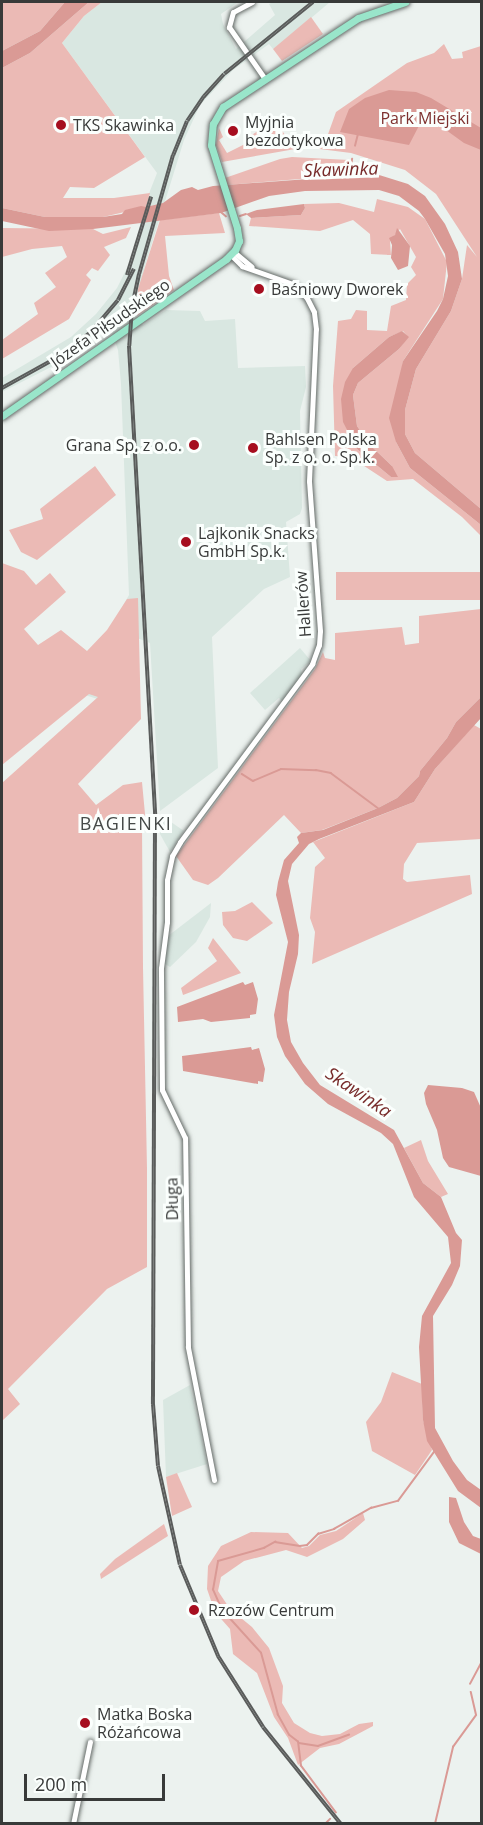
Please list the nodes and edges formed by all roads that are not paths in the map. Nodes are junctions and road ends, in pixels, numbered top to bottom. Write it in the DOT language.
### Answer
graph roads {
  1 [pos="252,2"];
  2 [pos="405,2"];
  3 [pos="265,79"];
  4 [pos="232,254"];
  5 [pos="2,416"];
  6 [pos="167,921"];
  7 [pos="214,1480"];
  8 [pos="90,1742"];
  9 [pos="73,1824"];
  1 -- 3 [label="street"];
  2 -- 3 [label="main road"];
  3 -- 4 [label="main road"];
  4 -- 5 [label="main road, Józefa Piłsudskiego"];
  4 -- 6 [label="street, Hallerów"];
  6 -- 7 [label="street, Długa"];
  8 -- 9 [label="street"];
}
